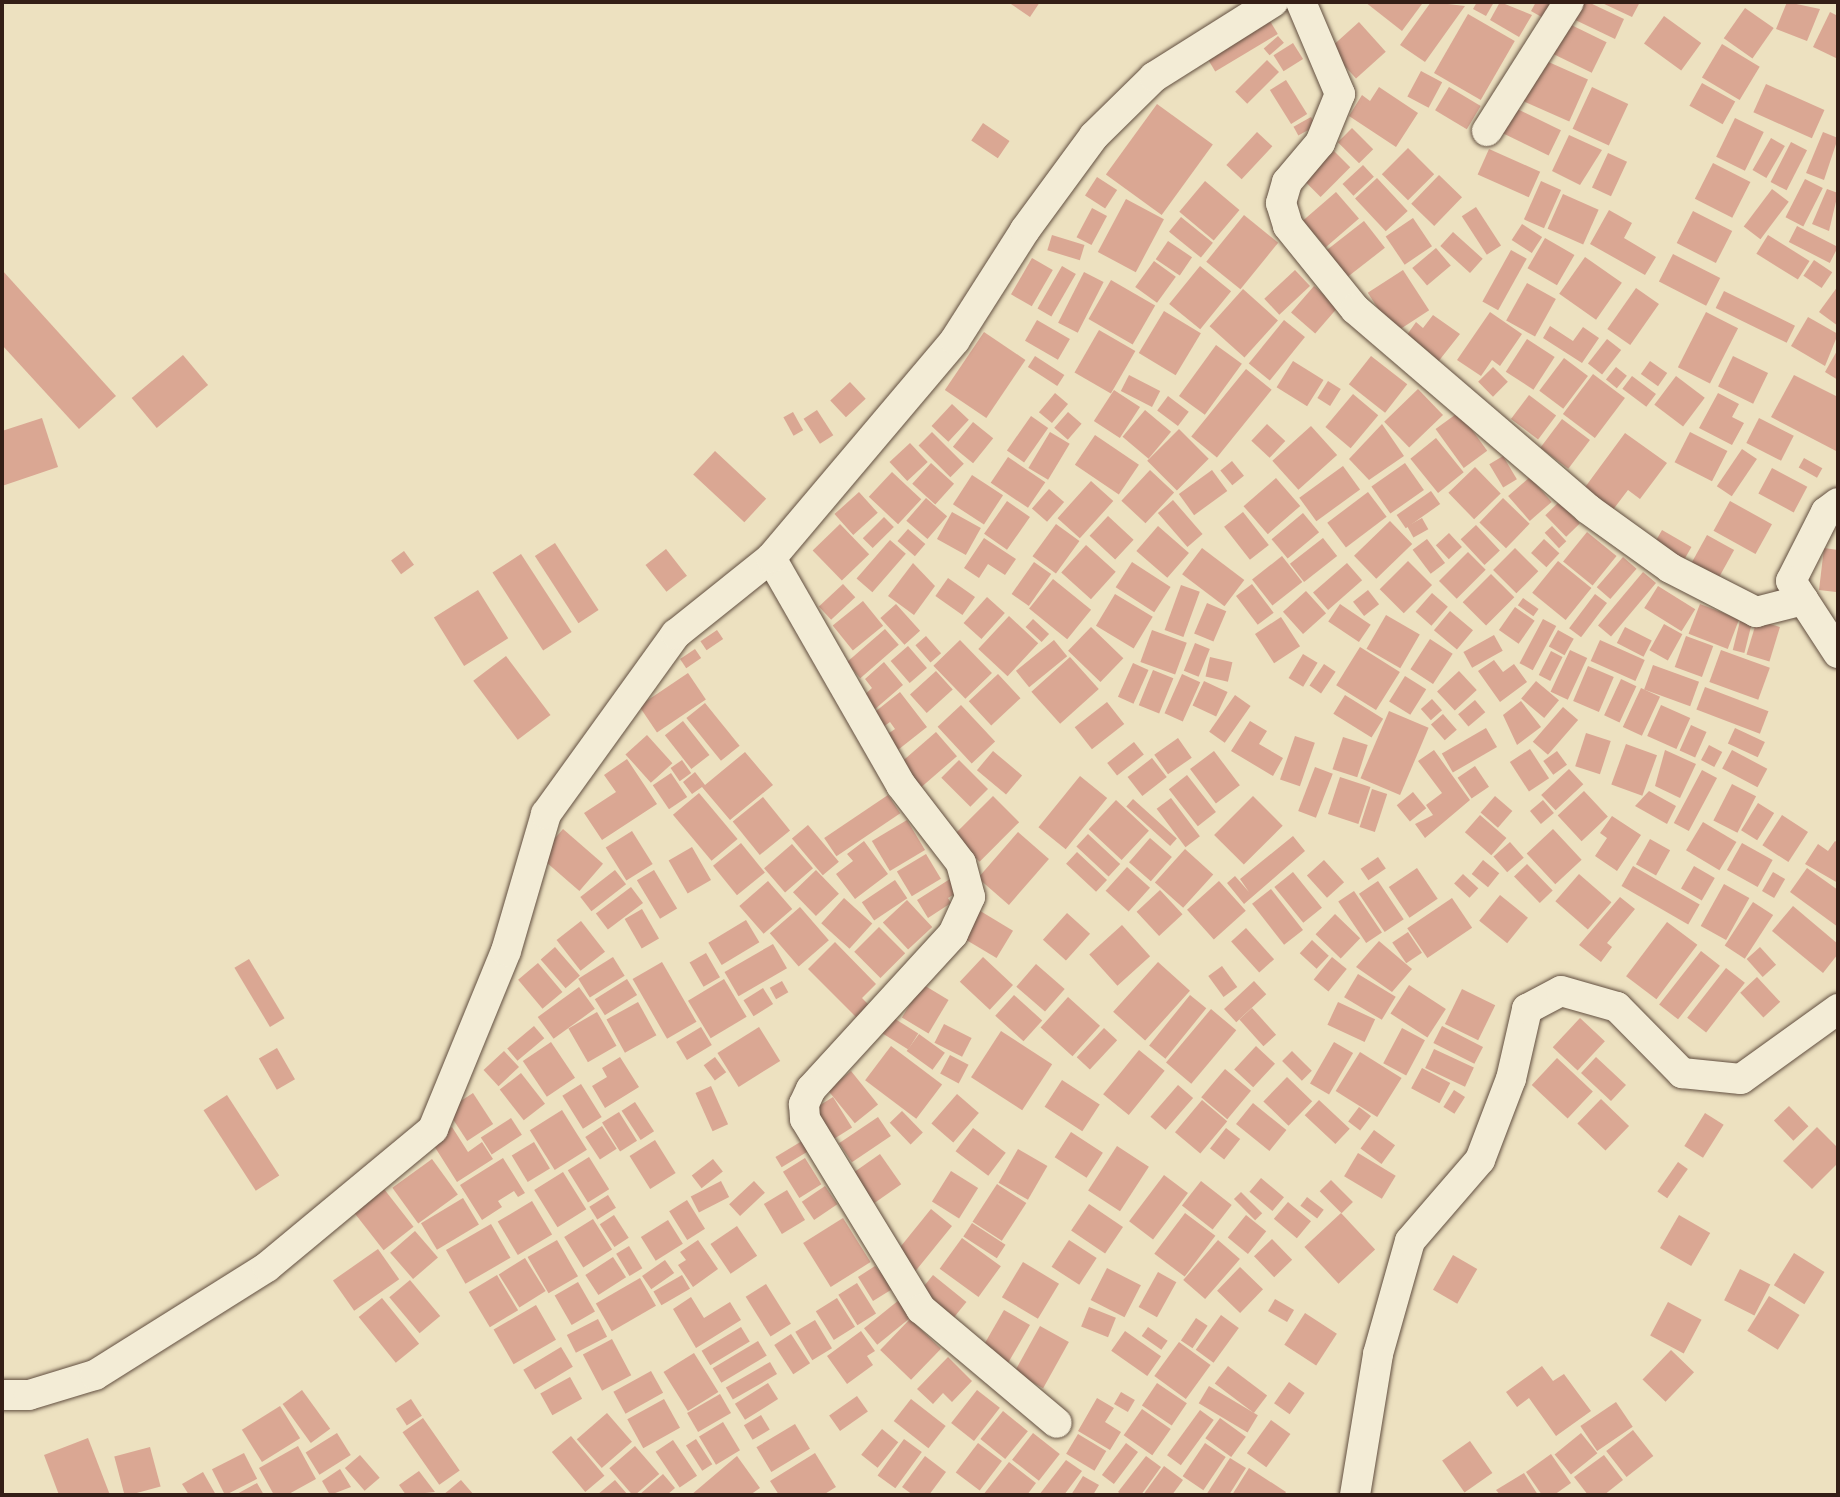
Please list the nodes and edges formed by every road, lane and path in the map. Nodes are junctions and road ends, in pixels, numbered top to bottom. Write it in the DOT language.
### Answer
graph roads {
  1 [pos="1273,2"];
  2 [pos="1301,2"];
  3 [pos="1569,2"];
  4 [pos="1487,131"];
  5 [pos="1838,503"];
  6 [pos="771,558"];
  7 [pos="1803,600"];
  8 [pos="1838,653"];
  9 [pos="1838,1009"];
  10 [pos="2,1395"];
  11 [pos="1057,1423"];
  12 [pos="1355,1495"];
  1 -- 6 [label="street"];
  2 -- 7 [label="street"];
  3 -- 4 [label="street"];
  5 -- 7 [label="street"];
  6 -- 10 [label="street"];
  6 -- 11 [label="street"];
  7 -- 8 [label="street"];
  9 -- 12 [label="street"];
}
